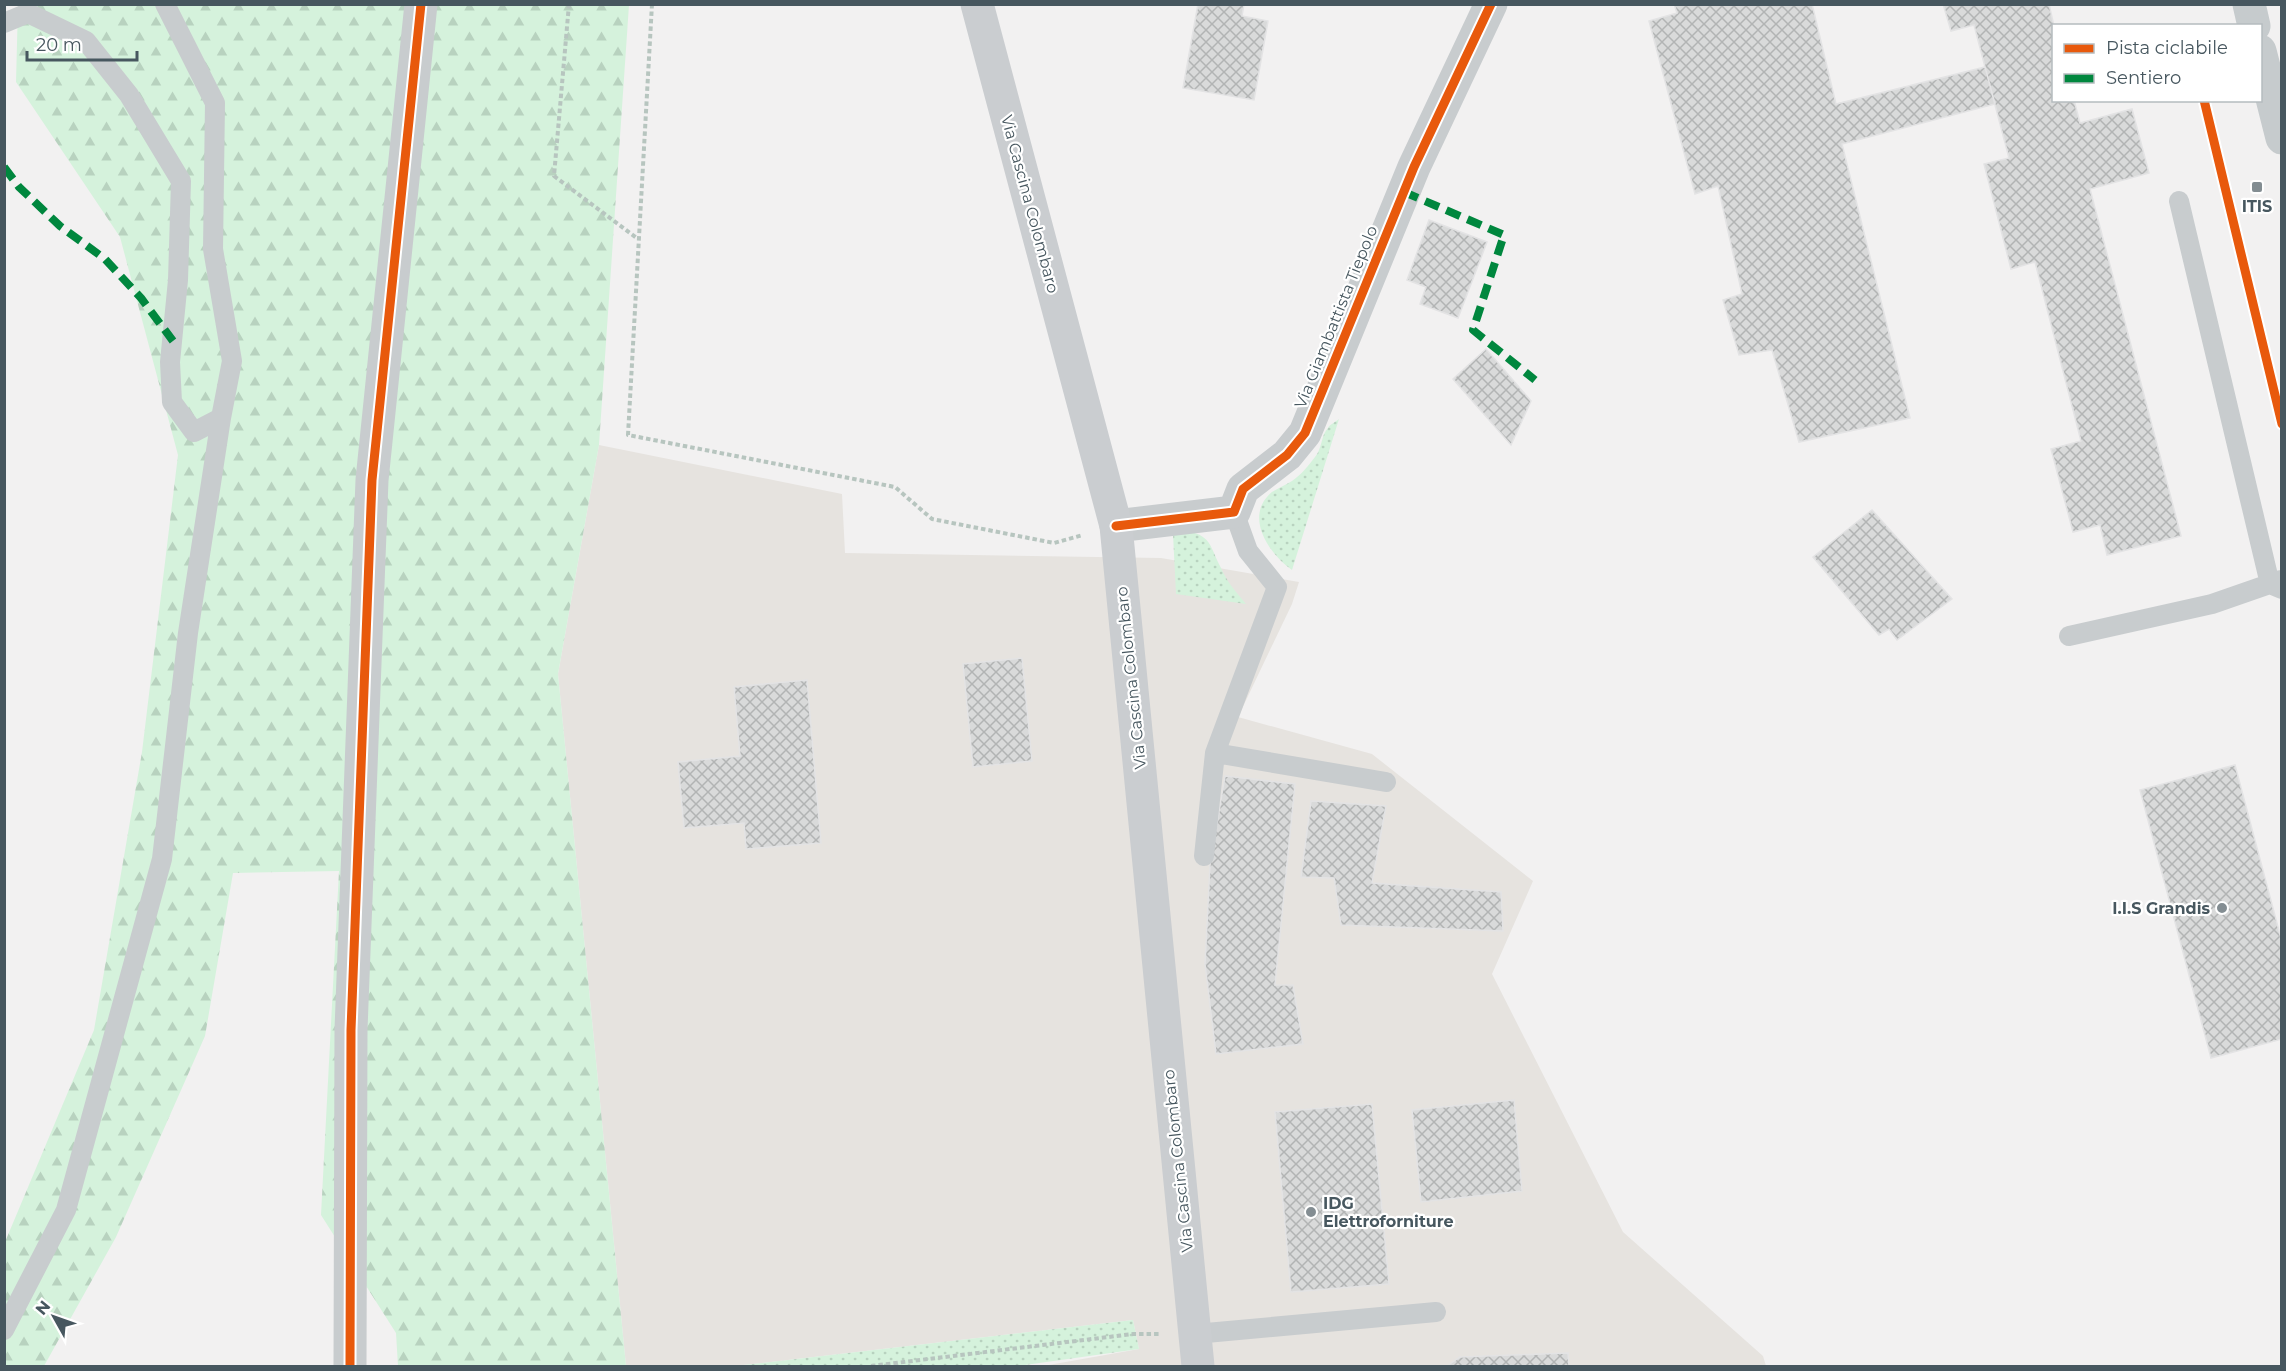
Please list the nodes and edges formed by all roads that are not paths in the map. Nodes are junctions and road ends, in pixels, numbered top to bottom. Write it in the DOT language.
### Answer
graph roads {
  1 [pos="165,4"];
  2 [pos="421,4"];
  3 [pos="977,4"];
  4 [pos="1491,4"];
  5 [pos="2249,4"];
  6 [pos="4,23"];
  7 [pos="2254,24"];
  8 [pos="2262,59"];
  9 [pos="2282,138"];
  10 [pos="2179,201"];
  11 [pos="221,418"];
  12 [pos="1234,512"];
  13 [pos="1116,526"];
  14 [pos="2278,584"];
  15 [pos="2069,636"];
  16 [pos="1215,753"];
  17 [pos="1386,782"];
  18 [pos="1204,856"];
  19 [pos="1436,1312"];
  20 [pos="4,1330"];
  21 [pos="1195,1334"];
  22 [pos="350,1366"];
  23 [pos="1198,1366"];
  1 -- 11 [label="lane"];
  2 -- 22 [label="street"];
  3 -- 13 [label="main road, Via Cascina Colombaro"];
  4 -- 12 [label="street, Via Giambattista Tiepolo"];
  5 -- 7 [label="main road"];
  6 -- 11 [label="lane"];
  8 -- 9 [label="main road"];
  10 -- 14 [label="lane"];
  11 -- 20 [label="lane"];
  12 -- 13 [label="street"];
  12 -- 16 [label="lane"];
  13 -- 21 [label="main road, Via Cascina Colombaro"];
  14 -- 15 [label="lane"];
  16 -- 17 [label="lane"];
  16 -- 18 [label="lane"];
  19 -- 21 [label="lane"];
  21 -- 23 [label="main road, Via Cascina Colombaro"];
}
